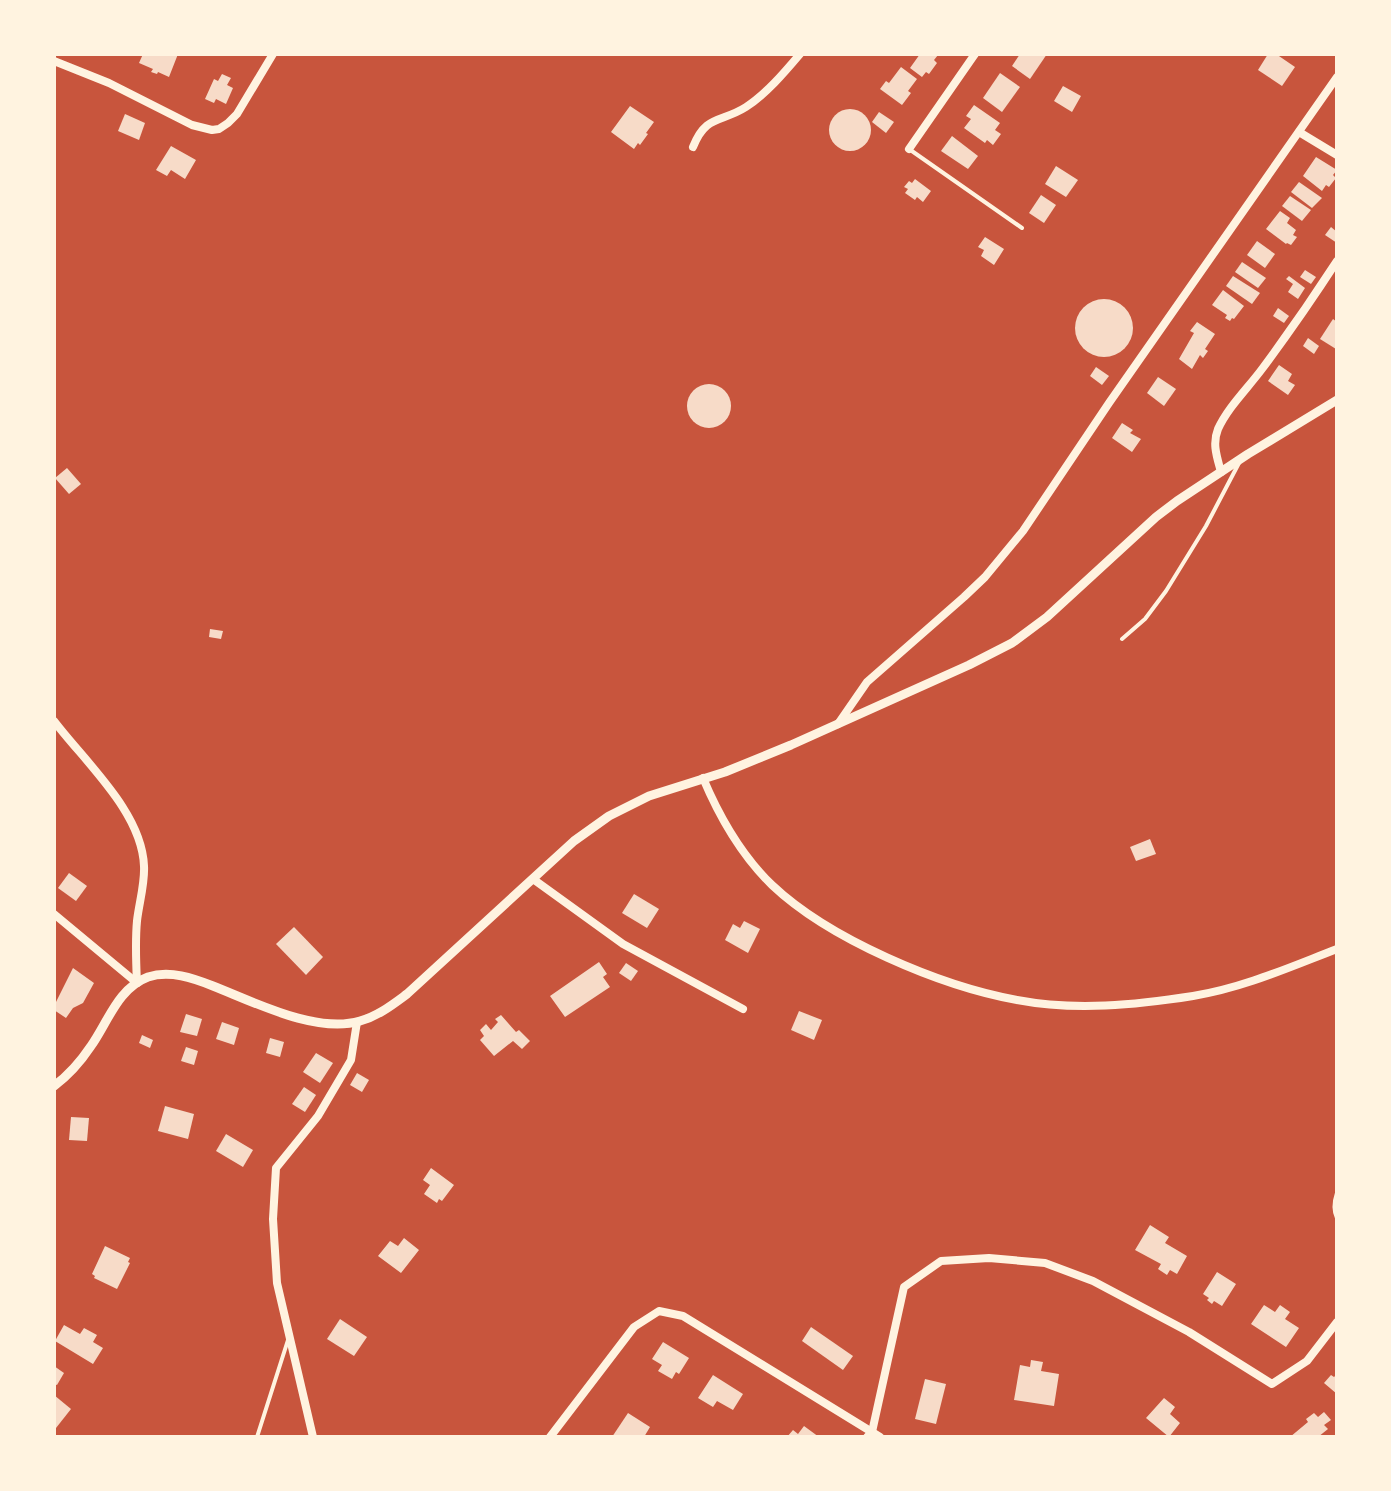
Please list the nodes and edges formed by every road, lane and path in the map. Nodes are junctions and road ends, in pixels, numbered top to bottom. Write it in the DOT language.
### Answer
graph roads {
  1 [pos="273,54"];
  2 [pos="800,54"];
  3 [pos="975,54"];
  4 [pos="54,61"];
  5 [pos="1337,77"];
  6 [pos="1299,132"];
  7 [pos="693,147"];
  8 [pos="909,149"];
  9 [pos="1337,155"];
  10 [pos="1022,228"];
  11 [pos="1337,261"];
  12 [pos="1337,400"];
  13 [pos="1241,458"];
  14 [pos="1221,472"];
  15 [pos="1122,639"];
  16 [pos="54,721"];
  17 [pos="838,724"];
  18 [pos="703,778"];
  19 [pos="533,879"];
  20 [pos="54,914"];
  21 [pos="1337,949"];
  22 [pos="137,983"];
  23 [pos="743,1009"];
  24 [pos="357,1022"];
  25 [pos="54,1086"];
  26 [pos="1337,1193"];
  27 [pos="1337,1218"];
  28 [pos="1337,1322"];
  29 [pos="289,1337"];
  30 [pos="873,1435"];
  31 [pos="257,1437"];
  32 [pos="313,1437"];
  33 [pos="550,1437"];
  1 -- 4 [label="street"];
  2 -- 7 [label="street"];
  3 -- 8 [label="street"];
  5 -- 6 [label="street"];
  6 -- 9 [label="street"];
  6 -- 17 [label="street"];
  8 -- 10 [label="lane"];
  11 -- 14 [label="street"];
  12 -- 13 [label="street"];
  13 -- 14 [label="street"];
  13 -- 15 [label="lane"];
  14 -- 17 [label="street"];
  16 -- 22 [label="street"];
  17 -- 18 [label="street"];
  18 -- 19 [label="street"];
  18 -- 21 [label="street"];
  19 -- 23 [label="street"];
  19 -- 24 [label="street"];
  20 -- 22 [label="street"];
  22 -- 24 [label="street"];
  22 -- 25 [label="street"];
  24 -- 29 [label="street"];
  26 -- 27 [label="lane"];
  28 -- 30 [label="street"];
  29 -- 31 [label="lane"];
  29 -- 32 [label="street"];
  30 -- 33 [label="street"];
}
